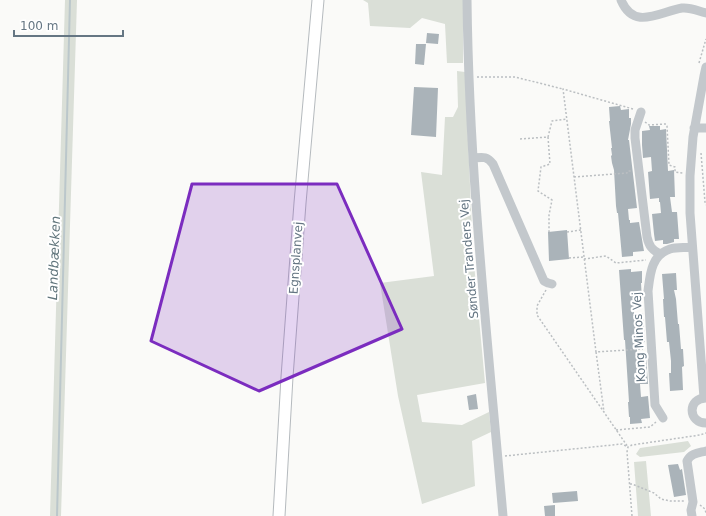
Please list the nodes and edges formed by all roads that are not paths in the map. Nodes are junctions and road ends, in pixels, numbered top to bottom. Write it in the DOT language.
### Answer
graph roads {
  1 [pos="467,0"];
  2 [pos="621,0"];
  3 [pos="318,3"];
  4 [pos="706,13"];
  5 [pos="706,67"];
  6 [pos="641,112"];
  7 [pos="694,128"];
  8 [pos="706,128"];
  9 [pos="474,158"];
  10 [pos="692,247"];
  11 [pos="660,254"];
  12 [pos="551,284"];
  13 [pos="705,398"];
  14 [pos="663,417"];
  15 [pos="706,423"];
  16 [pos="706,451"];
  17 [pos="279,516"];
  18 [pos="504,516"];
  19 [pos="692,516"];
  1 -- 9 [label="street, Sønder Tranders Vej"];
  2 -- 4 [label="street"];
  3 -- 17 [label="main road, Egnsplanvej"];
  5 -- 7 [label="street"];
  6 -- 11 [label="street"];
  7 -- 8 [label="street"];
  7 -- 10 [label="street"];
  9 -- 12 [label="street"];
  9 -- 18 [label="street, Sønder Tranders Vej"];
  10 -- 11 [label="street"];
  10 -- 13 [label="street"];
  11 -- 14 [label="street, Kong Minos Vej"];
  13 -- 15 [label="street"];
  16 -- 19 [label="street"];
}
